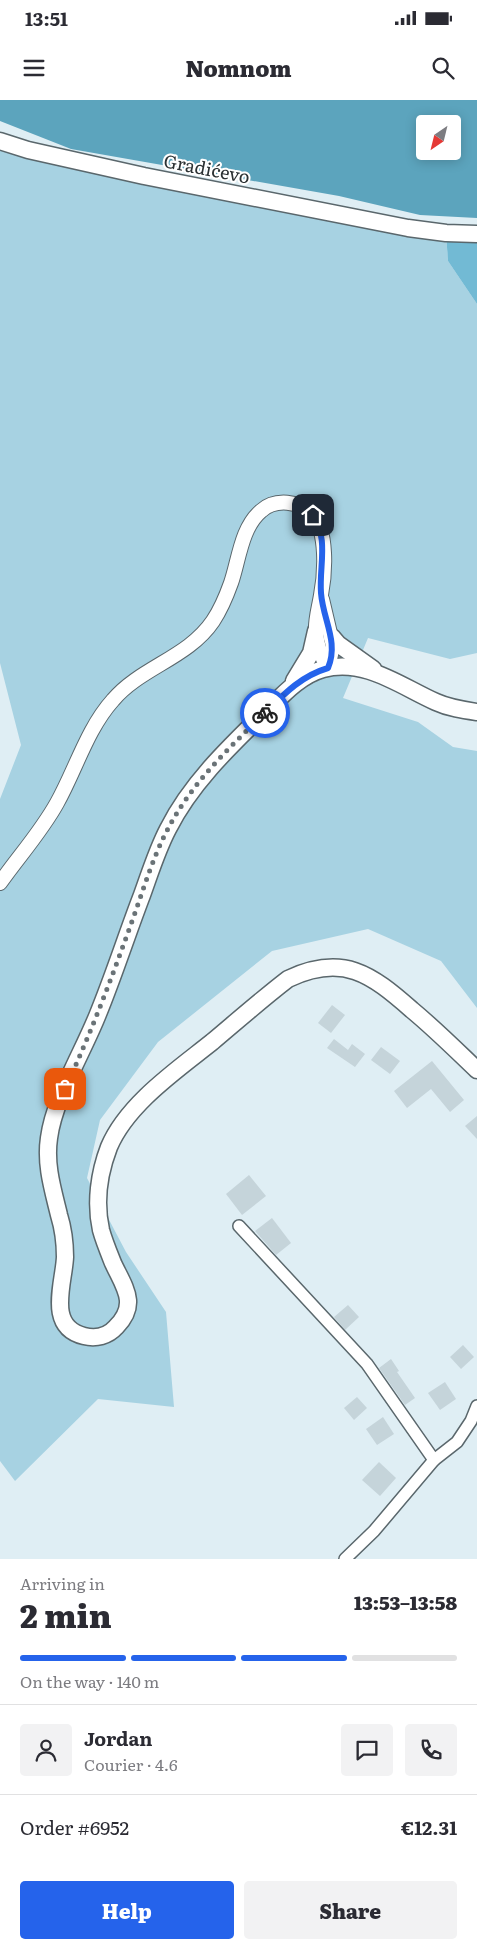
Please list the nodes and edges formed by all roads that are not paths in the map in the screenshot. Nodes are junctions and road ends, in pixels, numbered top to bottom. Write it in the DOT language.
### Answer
graph roads {
  1 [pos="0,141"];
  2 [pos="477,234"];
  3 [pos="321,593"];
  4 [pos="316,631"];
  5 [pos="332,637"];
  6 [pos="328,668"];
  7 [pos="384,676"];
  8 [pos="289,689"];
  9 [pos="477,712"];
  10 [pos="0,883"];
  11 [pos="477,1070"];
  12 [pos="239,1226"];
  13 [pos="477,1406"];
  14 [pos="434,1460"];
  15 [pos="345,1559"];
  1 -- 2 [label="main road, Gradićevo"];
  3 -- 4 [label="street"];
  3 -- 5 [label="street"];
  3 -- 10 [label="street"];
  4 -- 6 [label="street"];
  4 -- 8 [label="main road"];
  5 -- 6 [label="street"];
  5 -- 7 [label="main road"];
  6 -- 7 [label="main road"];
  6 -- 8 [label="main road"];
  7 -- 9 [label="main road"];
  8 -- 11 [label="main road"];
  12 -- 14 [label="street"];
  13 -- 14 [label="street"];
  14 -- 15 [label="street"];
}
